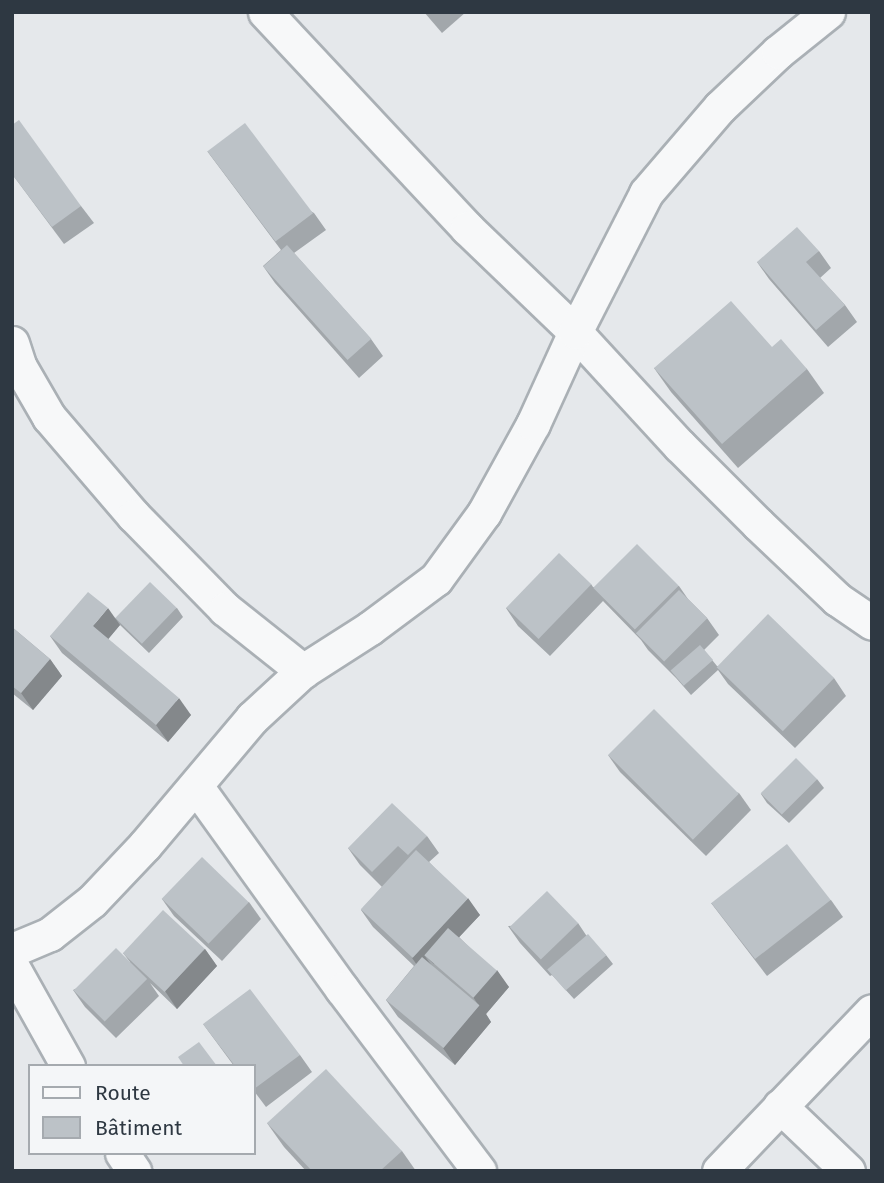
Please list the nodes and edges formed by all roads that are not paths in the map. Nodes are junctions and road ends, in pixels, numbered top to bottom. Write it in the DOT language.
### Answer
graph roads {
  1 [pos="265,12"];
  2 [pos="828,12"];
  3 [pos="575,332"];
  4 [pos="12,343"];
  5 [pos="872,622"];
  6 [pos="303,671"];
  7 [pos="196,786"];
  8 [pos="12,950"];
  9 [pos="12,966"];
  10 [pos="872,1011"];
  11 [pos="67,1064"];
  12 [pos="780,1106"];
  13 [pos="123,1155"];
  14 [pos="134,1171"];
  15 [pos="479,1171"];
  16 [pos="719,1171"];
  17 [pos="848,1171"];
  1 -- 3 [label="street"];
  2 -- 3 [label="street"];
  3 -- 5 [label="street"];
  3 -- 6 [label="street"];
  4 -- 6 [label="street"];
  6 -- 7 [label="street"];
  7 -- 8 [label="street"];
  7 -- 15 [label="street"];
  9 -- 11 [label="street"];
  10 -- 12 [label="street"];
  12 -- 16 [label="street"];
  12 -- 17 [label="street"];
  13 -- 14 [label="street"];
}
